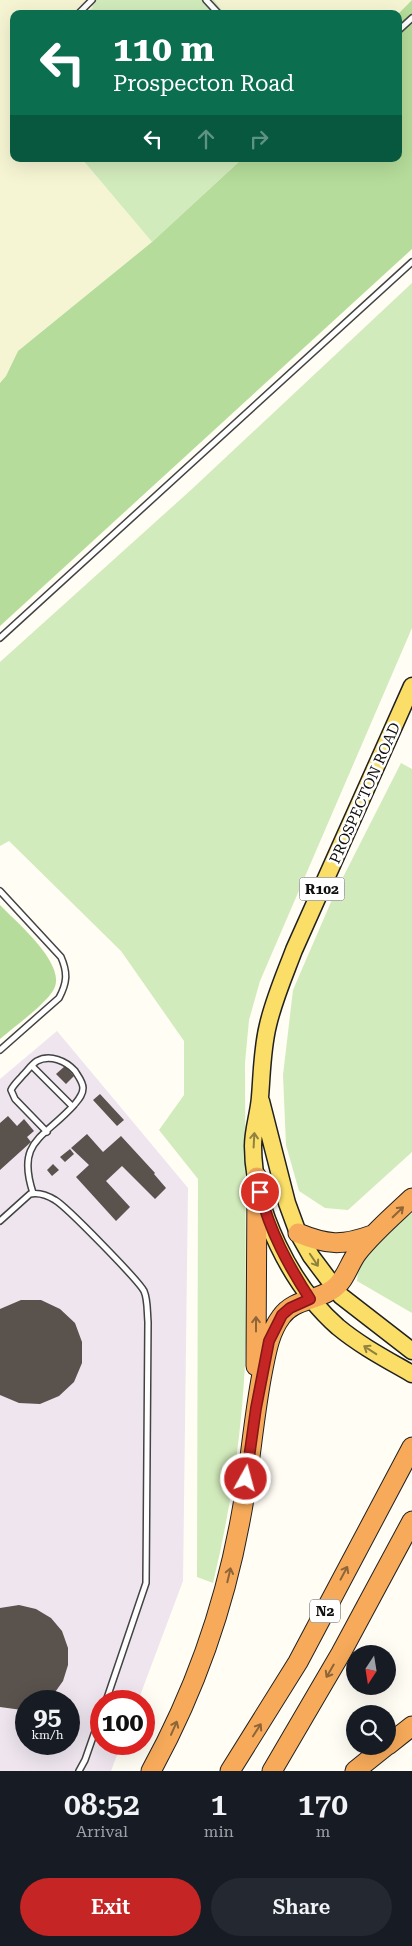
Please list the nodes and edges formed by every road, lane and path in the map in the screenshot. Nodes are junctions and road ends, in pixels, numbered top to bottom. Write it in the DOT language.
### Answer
graph roads {
  1 [pos="92,0"];
  2 [pos="206,0"];
  3 [pos="82,10"];
  4 [pos="215,10"];
  5 [pos="412,18"];
  6 [pos="402,27"];
  7 [pos="412,262"];
  8 [pos="0,638"];
  9 [pos="412,686"];
  10 [pos="0,891"];
  11 [pos="0,1050"];
  12 [pos="32,1066"];
  13 [pos="260,1099"];
  14 [pos="72,1106"];
  15 [pos="47,1132"];
  16 [pos="257,1177"];
  17 [pos="33,1193"];
  18 [pos="412,1198"];
  19 [pos="0,1221"];
  20 [pos="298,1233"];
  21 [pos="374,1235"];
  22 [pos="334,1289"];
  23 [pos="310,1299"];
  24 [pos="412,1351"];
  25 [pos="412,1374"];
  26 [pos="256,1408"];
  27 [pos="412,1447"];
  28 [pos="412,1521"];
  29 [pos="110,1690"];
  30 [pos="412,1726"];
  31 [pos="396,1738"];
  32 [pos="90,1746"];
  33 [pos="375,1755"];
  34 [pos="79,1771"];
  35 [pos="151,1771"];
  36 [pos="230,1771"];
  37 [pos="272,1771"];
  38 [pos="355,1771"];
  1 -- 3 [label="lane"];
  2 -- 4 [label="lane"];
  5 -- 6 [label="lane"];
  7 -- 8 [label="lane"];
  9 -- 13 [label="main road, PROSPECTON ROAD / R102"];
  10 -- 11 [label="lane"];
  12 -- 14 [label="lane"];
  12 -- 14 [label="lane"];
  12 -- 15 [label="lane"];
  16 -- 13 [label="main road, PROSPECTON ROAD / R102, one-way"];
  13 -- 20 [label="main road, PROSPECTON ROAD / R102"];
  14 -- 15 [label="lane"];
  15 -- 17 [label="lane"];
  16 -- 23 [label="main road, PROSPECTON ROAD / R102"];
  26 -- 16 [label="highway, one-way"];
  17 -- 19 [label="lane"];
  17 -- 29 [label="lane"];
  21 -- 18 [label="highway, one-way"];
  20 -- 21 [label="highway"];
  20 -- 22 [label="main road, PROSPECTON ROAD / R102, one-way"];
  21 -- 22 [label="highway"];
  22 -- 23 [label="highway"];
  22 -- 24 [label="main road, PROSPECTON ROAD / R102"];
  25 -- 23 [label="main road, PROSPECTON ROAD / R102, one-way"];
  23 -- 26 [label="highway"];
  35 -- 26 [label="highway, one-way"];
  36 -- 27 [label="highway, N2, one-way"];
  28 -- 37 [label="highway, N2, one-way"];
  30 -- 31 [label="highway"];
  32 -- 34 [label="lane"];
  33 -- 38 [label="highway"];
}
